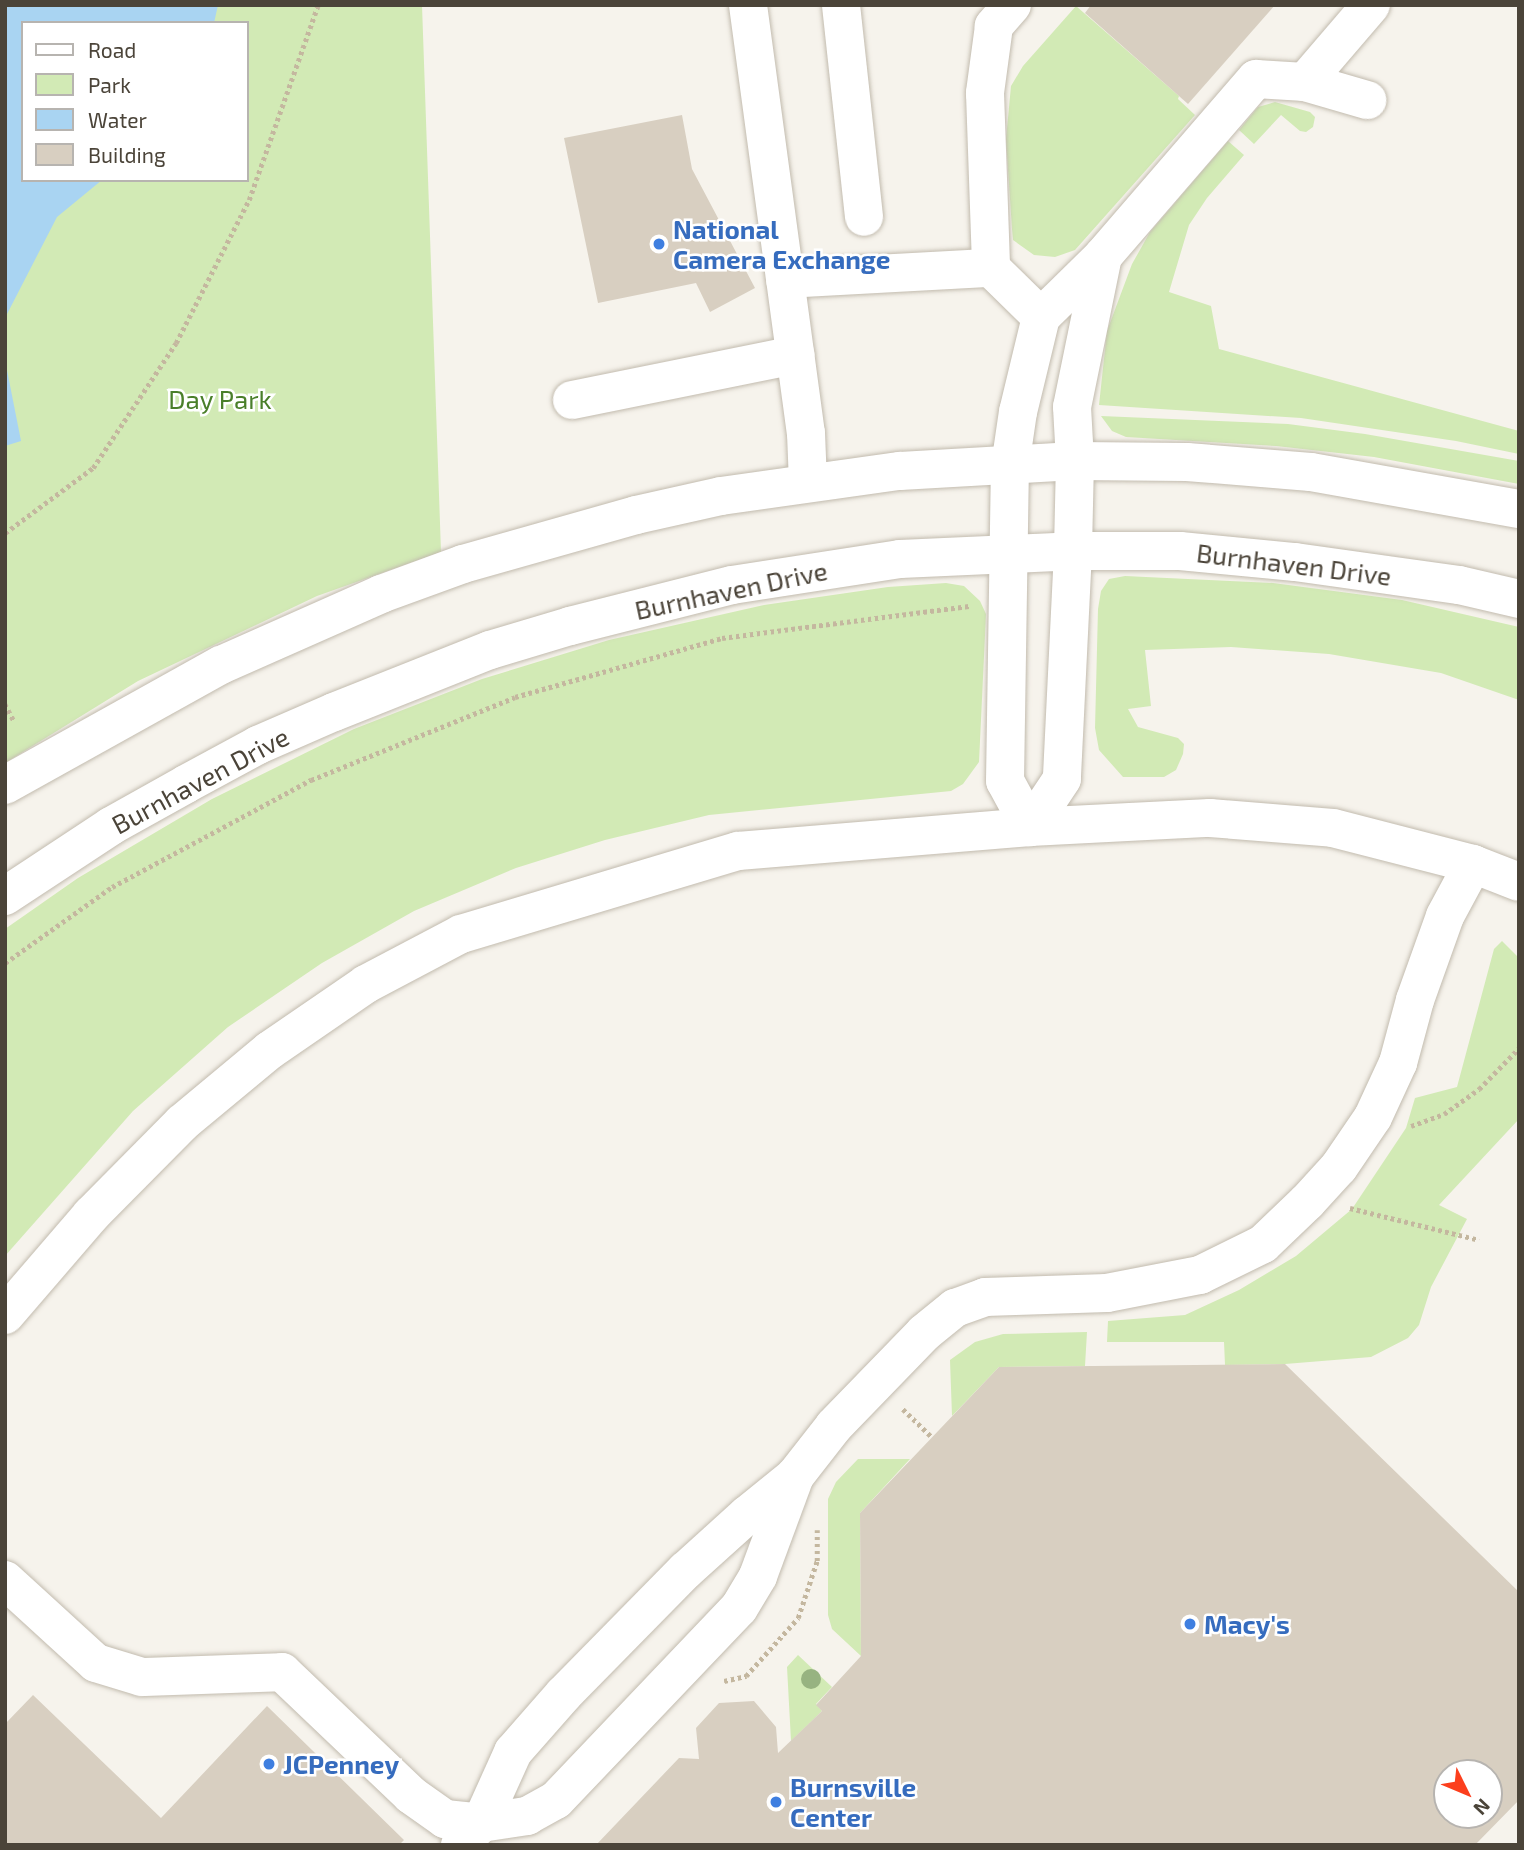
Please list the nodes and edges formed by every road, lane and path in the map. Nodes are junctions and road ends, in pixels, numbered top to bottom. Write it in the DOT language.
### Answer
graph roads {
  1 [pos="318,5"];
  2 [pos="748,5"];
  3 [pos="841,5"];
  4 [pos="1012,5"];
  5 [pos="1371,5"];
  6 [pos="1305,82"];
  7 [pos="1367,100"];
  8 [pos="864,217"];
  9 [pos="1103,256"];
  10 [pos="991,268"];
  11 [pos="786,279"];
  12 [pos="1041,317"];
  13 [pos="796,355"];
  14 [pos="572,400"];
  15 [pos="1075,461"];
  16 [pos="1010,466"];
  17 [pos="808,482"];
  18 [pos="1519,509"];
  19 [pos="5,533"];
  20 [pos="1073,551"];
  21 [pos="1009,554"];
  22 [pos="1519,599"];
  23 [pos="970,606"];
  24 [pos="5,704"];
  25 [pos="14,721"];
  26 [pos="5,785"];
  27 [pos="1030,827"];
  28 [pos="1473,864"];
  29 [pos="1519,882"];
  30 [pos="5,896"];
  31 [pos="5,963"];
  32 [pos="1519,1048"];
  33 [pos="1406,1128"];
  34 [pos="1360,1198"];
  35 [pos="1352,1209"];
  36 [pos="1343,1217"];
  37 [pos="1479,1240"];
  38 [pos="5,1315"];
  39 [pos="897,1404"];
  40 [pos="932,1437"];
  41 [pos="795,1476"];
  42 [pos="817,1525"];
  43 [pos="7,1585"];
  44 [pos="712,1683"];
  45 [pos="471,1834"];
  1 -- 19 [label="path"];
  2 -- 11 [label="street"];
  3 -- 8 [label="street"];
  4 -- 10 [label="street"];
  5 -- 6 [label="street"];
  6 -- 7 [label="street"];
  6 -- 9 [label="street"];
  9 -- 12 [label="street"];
  9 -- 15 [label="street"];
  10 -- 11 [label="street"];
  10 -- 12 [label="street"];
  11 -- 13 [label="street"];
  12 -- 16 [label="street"];
  13 -- 14 [label="street"];
  13 -- 17 [label="street"];
  15 -- 16 [label="street"];
  15 -- 18 [label="street"];
  15 -- 20 [label="street"];
  16 -- 17 [label="street"];
  16 -- 21 [label="street"];
  17 -- 26 [label="street"];
  20 -- 21 [label="street, Burnhaven Drive"];
  20 -- 22 [label="street, Burnhaven Drive"];
  20 -- 27 [label="street"];
  21 -- 27 [label="street"];
  21 -- 30 [label="street, Burnhaven Drive"];
  23 -- 31 [label="path"];
  24 -- 25 [label="path"];
  27 -- 28 [label="street"];
  27 -- 38 [label="street"];
  28 -- 29 [label="street"];
  28 -- 41 [label="street"];
  32 -- 33 [label="path"];
  34 -- 35 [label="path"];
  35 -- 36 [label="path"];
  35 -- 37 [label="path"];
  39 -- 40 [label="path"];
  41 -- 45 [label="street"];
  41 -- 45 [label="street"];
  42 -- 44 [label="path"];
  43 -- 45 [label="street"];
}
